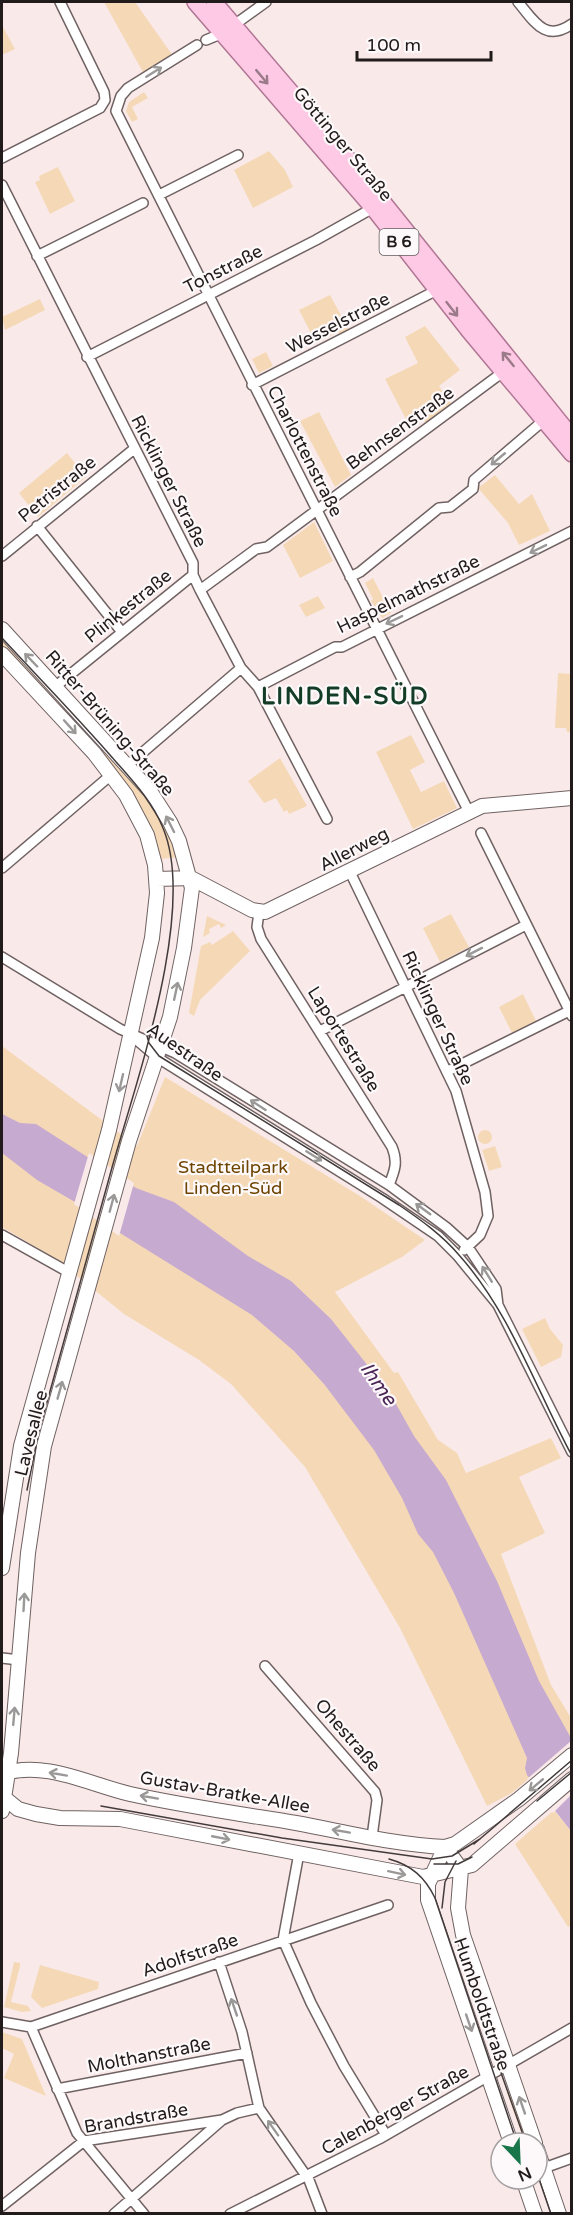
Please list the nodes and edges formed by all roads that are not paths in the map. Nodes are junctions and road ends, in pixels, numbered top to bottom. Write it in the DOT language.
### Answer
graph roads {
  1 [pos="60,2"];
  2 [pos="195,2"];
  3 [pos="214,2"];
  4 [pos="266,2"];
  5 [pos="518,2"];
  6 [pos="572,24"];
  7 [pos="229,29"];
  8 [pos="206,39"];
  9 [pos="197,45"];
  10 [pos="238,155"];
  11 [pos="2,158"];
  12 [pos="2,185"];
  13 [pos="159,195"];
  14 [pos="143,203"];
  15 [pos="373,207"];
  16 [pos="37,256"];
  17 [pos="437,290"];
  18 [pos="209,294"];
  19 [pos="87,357"];
  20 [pos="503,372"];
  21 [pos="252,385"];
  22 [pos="543,422"];
  23 [pos="572,437"];
  24 [pos="134,448"];
  25 [pos="572,454"];
  26 [pos="317,510"];
  27 [pos="37,526"];
  28 [pos="572,531"];
  29 [pos="2,556"];
  30 [pos="193,575"];
  31 [pos="350,578"];
  32 [pos="200,590"];
  33 [pos="2,628"];
  34 [pos="376,629"];
  35 [pos="122,631"];
  36 [pos="2,654"];
  37 [pos="241,668"];
  38 [pos="56,686"];
  39 [pos="258,687"];
  40 [pos="128,765"];
  41 [pos="111,775"];
  42 [pos="572,798"];
  43 [pos="469,812"];
  44 [pos="327,819"];
  45 [pos="481,833"];
  46 [pos="2,868"];
  47 [pos="350,872"];
  48 [pos="191,878"];
  49 [pos="157,879"];
  50 [pos="259,912"];
  51 [pos="526,925"];
  52 [pos="2,957"];
  53 [pos="406,986"];
  54 [pos="570,1014"];
  55 [pos="320,1031"];
  56 [pos="132,1036"];
  57 [pos="160,1053"];
  58 [pos="448,1071"];
  59 [pos="389,1185"];
  60 [pos="2,1234"];
  61 [pos="468,1247"];
  62 [pos="457,1255"];
  63 [pos="70,1273"];
  64 [pos="498,1305"];
  65 [pos="572,1452"];
  66 [pos="2,1568"];
  67 [pos="2,1658"];
  68 [pos="19,1660"];
  69 [pos="265,1666"];
  70 [pos="572,1755"];
  71 [pos="5,1773"];
  72 [pos="572,1779"];
  73 [pos="2,1802"];
  74 [pos="372,1837"];
  75 [pos="445,1847"];
  76 [pos="299,1853"];
  77 [pos="461,1869"];
  78 [pos="431,1876"];
  79 [pos="388,1905"];
  80 [pos="283,1940"];
  81 [pos="219,1962"];
  82 [pos="2,2022"];
  83 [pos="31,2026"];
  84 [pos="572,2028"];
  85 [pos="247,2053"];
  86 [pos="508,2066"];
  87 [pos="488,2078"];
  88 [pos="57,2089"];
  89 [pos="259,2108"];
  90 [pos="222,2120"];
  91 [pos="506,2131"];
  92 [pos="531,2131"];
  93 [pos="386,2135"];
  94 [pos="84,2141"];
  95 [pos="572,2158"];
  96 [pos="549,2166"];
  97 [pos="306,2176"];
  98 [pos="549,2183"];
  99 [pos="527,2191"];
  100 [pos="131,2198"];
  101 [pos="2,2206"];
  102 [pos="114,2214"];
  103 [pos="144,2214"];
  104 [pos="230,2214"];
  105 [pos="322,2214"];
  106 [pos="535,2214"];
  107 [pos="559,2214"];
  1 -- 11 [label="street"];
  2 -- 7 [label="main road, Göttinger Straße / B 6"];
  3 -- 7 [label="main road, Göttinger Straße / B 6"];
  4 -- 7 [label="street"];
  5 -- 6 [label="street"];
  7 -- 8 [label="street"];
  7 -- 15 [label="main road, Göttinger Straße / B 6, one-way"];
  23 -- 7 [label="main road, Göttinger Straße / B 6, one-way"];
  13 -- 9 [label="street, Charlottenstraße, one-way"];
  10 -- 13 [label="street"];
  12 -- 16 [label="street, Ricklinger Straße"];
  13 -- 18 [label="street, Charlottenstraße"];
  14 -- 16 [label="street"];
  15 -- 17 [label="main road, Göttinger Straße / B 6"];
  15 -- 18 [label="street, Tonstraße"];
  16 -- 19 [label="street, Ricklinger Straße"];
  17 -- 20 [label="main road, Göttinger Straße / B 6, one-way"];
  17 -- 21 [label="street, Wesselstraße"];
  18 -- 19 [label="street, Tonstraße"];
  18 -- 21 [label="street, Charlottenstraße"];
  19 -- 24 [label="street, Ricklinger Straße"];
  20 -- 22 [label="main road, Göttinger Straße / B 6"];
  20 -- 26 [label="street, Behnsenstraße"];
  21 -- 26 [label="street, Charlottenstraße"];
  22 -- 25 [label="main road, Göttinger Straße / B 6"];
  22 -- 31 [label="street, one-way"];
  24 -- 27 [label="street, Petristraße"];
  24 -- 30 [label="street, Ricklinger Straße"];
  26 -- 31 [label="street, Charlottenstraße"];
  26 -- 32 [label="street, Behnsenstraße"];
  27 -- 29 [label="street, Petristraße"];
  27 -- 35 [label="street"];
  28 -- 34 [label="street, Haspelmathstraße, one-way"];
  30 -- 32 [label="street, Ricklinger Straße"];
  30 -- 35 [label="street, Plinkestraße"];
  31 -- 34 [label="street, Charlottenstraße"];
  32 -- 37 [label="street, Ricklinger Straße"];
  38 -- 33 [label="street, Ritter-Brüning-Straße, one-way"];
  34 -- 39 [label="street, Haspelmathstraße"];
  34 -- 43 [label="street, Charlottenstraße"];
  35 -- 38 [label="street, Plinkestraße"];
  36 -- 41 [label="street, Ritter-Brüning-Straße, one-way"];
  37 -- 39 [label="street, Ricklinger Straße"];
  37 -- 40 [label="street"];
  38 -- 40 [label="street, Ritter-Brüning-Straße"];
  39 -- 44 [label="street, Ricklinger Straße"];
  48 -- 40 [label="street, Ritter-Brüning-Straße, one-way"];
  41 -- 46 [label="street"];
  41 -- 49 [label="street, Ritter-Brüning-Straße"];
  42 -- 43 [label="street, Allerweg"];
  43 -- 47 [label="street, Allerweg"];
  45 -- 51 [label="street"];
  47 -- 50 [label="street, Allerweg"];
  47 -- 53 [label="street, Ricklinger Straße"];
  48 -- 49 [label="street"];
  48 -- 50 [label="street"];
  57 -- 48 [label="street, Ritter-Brüning-Straße, one-way"];
  49 -- 56 [label="street, Ritter-Brüning-Straße"];
  50 -- 55 [label="street, Laportestraße"];
  51 -- 53 [label="street, one-way"];
  51 -- 54 [label="street"];
  52 -- 56 [label="street, Auestraße"];
  53 -- 55 [label="street"];
  53 -- 58 [label="street, Ricklinger Straße"];
  54 -- 58 [label="street"];
  55 -- 59 [label="street, Laportestraße"];
  56 -- 57 [label="street, Auestraße"];
  56 -- 63 [label="street, Lavesallee, one-way"];
  59 -- 57 [label="street, Auestraße, one-way"];
  57 -- 62 [label="street, Auestraße, one-way"];
  68 -- 57 [label="street, Lavesallee, one-way"];
  58 -- 61 [label="street, Ricklinger Straße"];
  61 -- 59 [label="street, Auestraße, one-way"];
  60 -- 63 [label="street"];
  61 -- 62 [label="street, Ricklinger Straße"];
  64 -- 61 [label="street, one-way"];
  62 -- 64 [label="street"];
  63 -- 66 [label="street, Lavesallee"];
  64 -- 65 [label="street"];
  67 -- 68 [label="street"];
  71 -- 68 [label="street, Lavesallee, one-way"];
  69 -- 74 [label="street, Ohestraße"];
  70 -- 75 [label="street, one-way"];
  71 -- 73 [label="street, Lavesallee"];
  74 -- 71 [label="street, Gustav-Bratke-Allee, one-way"];
  72 -- 77 [label="street"];
  73 -- 76 [label="street, one-way"];
  74 -- 75 [label="street, Gustav-Bratke-Allee"];
  75 -- 77 [label="street"];
  75 -- 78 [label="street"];
  76 -- 78 [label="street, one-way"];
  76 -- 80 [label="street"];
  77 -- 78 [label="street"];
  77 -- 86 [label="street, Humboldtstraße"];
  78 -- 87 [label="street, Humboldtstraße, one-way"];
  79 -- 80 [label="street, Adolfstraße"];
  80 -- 81 [label="street, Adolfstraße"];
  80 -- 93 [label="street"];
  81 -- 83 [label="street, Adolfstraße"];
  85 -- 81 [label="street, one-way"];
  82 -- 83 [label="street, Adolfstraße"];
  83 -- 88 [label="street"];
  84 -- 86 [label="street, Calenberger Straße"];
  85 -- 88 [label="street, Molthanstraße"];
  85 -- 89 [label="street"];
  86 -- 87 [label="street, Calenberger Straße"];
  92 -- 86 [label="street, Humboldtstraße, one-way"];
  87 -- 91 [label="street, Humboldtstraße"];
  87 -- 93 [label="street, Calenberger Straße"];
  88 -- 94 [label="street"];
  89 -- 90 [label="street, Brandstraße"];
  97 -- 89 [label="street, one-way"];
  90 -- 94 [label="street, Brandstraße"];
  90 -- 100 [label="street"];
  93 -- 97 [label="street, Calenberger Straße"];
  94 -- 100 [label="street"];
  94 -- 101 [label="street, Brandstraße"];
  95 -- 96 [label="street"];
  97 -- 104 [label="street, Calenberger Straße"];
  97 -- 105 [label="street"];
  98 -- 107 [label="street"];
  99 -- 106 [label="street"];
  100 -- 102 [label="street"];
  100 -- 103 [label="street"];
}
